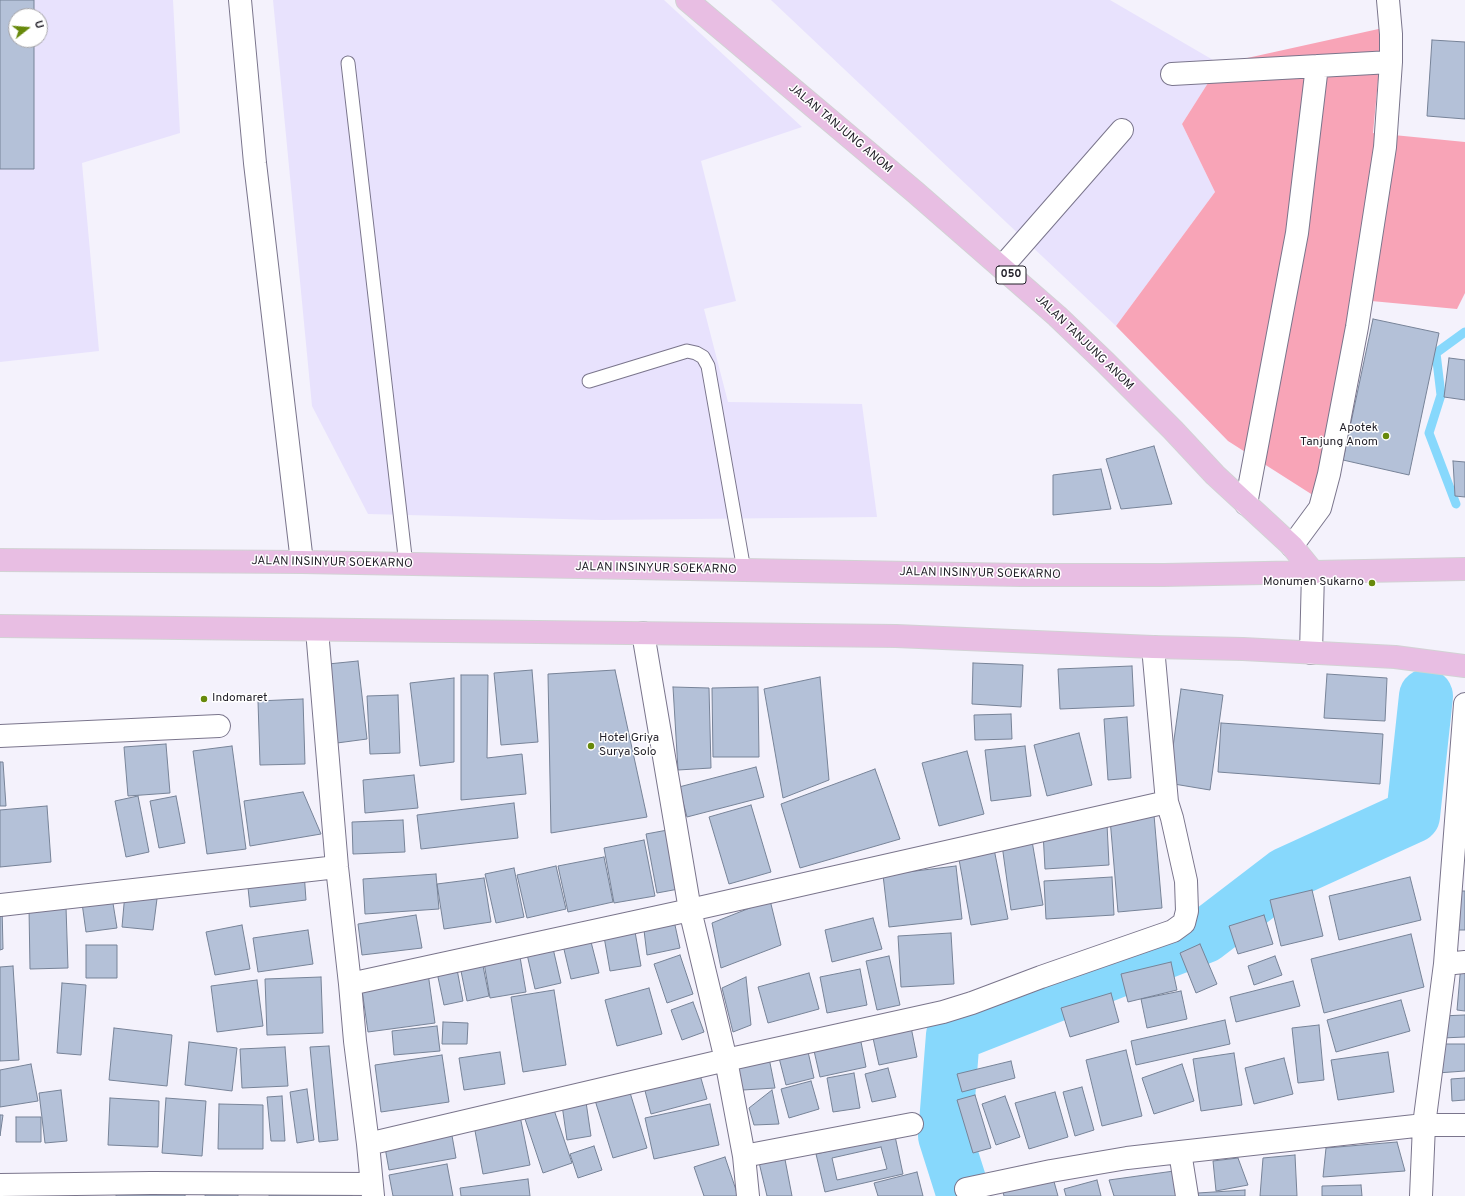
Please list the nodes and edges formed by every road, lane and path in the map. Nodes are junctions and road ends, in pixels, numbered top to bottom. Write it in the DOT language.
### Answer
graph roads {
  1 [pos="240,0"];
  2 [pos="687,0"];
  3 [pos="1388,0"];
  4 [pos="1391,62"];
  5 [pos="348,63"];
  6 [pos="1317,66"];
  7 [pos="1172,74"];
  8 [pos="1122,130"];
  9 [pos="1002,268"];
  10 [pos="589,381"];
  11 [pos="1246,504"];
  12 [pos="1292,546"];
  13 [pos="0,560"];
  14 [pos="302,562"];
  15 [pos="406,565"];
  16 [pos="1460,569"];
  17 [pos="744,570"];
  18 [pos="1312,572"];
  19 [pos="0,626"];
  20 [pos="317,630"];
  21 [pos="643,633"];
  22 [pos="1153,647"];
  23 [pos="1311,653"];
  24 [pos="1465,666"];
  25 [pos="1465,704"];
  26 [pos="219,726"];
  27 [pos="0,736"];
  28 [pos="1167,802"];
  29 [pos="337,867"];
  30 [pos="0,905"];
  31 [pos="690,910"];
  32 [pos="1455,963"];
  33 [pos="350,984"];
  34 [pos="726,1060"];
  35 [pos="912,1124"];
  36 [pos="1465,1124"];
  37 [pos="1424,1125"];
  38 [pos="368,1144"];
  39 [pos="1180,1152"];
  40 [pos="744,1156"];
  41 [pos="0,1185"];
  42 [pos="966,1189"];
  43 [pos="372,1190"];
  44 [pos="748,1196"];
  45 [pos="1187,1196"];
  46 [pos="1421,1196"];
  1 -- 14 [label="street"];
  2 -- 9 [label="main road, JALAN TANJUNG ANOM / 050"];
  3 -- 4 [label="street"];
  4 -- 6 [label="street"];
  4 -- 12 [label="street"];
  5 -- 15 [label="lane"];
  6 -- 7 [label="street"];
  6 -- 11 [label="street"];
  8 -- 9 [label="street"];
  9 -- 11 [label="main road, JALAN TANJUNG ANOM / 050"];
  10 -- 17 [label="lane"];
  11 -- 12 [label="main road, JALAN TANJUNG ANOM / 050"];
  12 -- 18 [label="main road, JALAN TANJUNG ANOM / 050"];
  13 -- 14 [label="main road, JALAN INSINYUR SOEKARNO"];
  14 -- 15 [label="main road, JALAN INSINYUR SOEKARNO"];
  15 -- 17 [label="main road, JALAN INSINYUR SOEKARNO"];
  16 -- 18 [label="main road, JALAN INSINYUR SOEKARNO"];
  17 -- 18 [label="main road, JALAN INSINYUR SOEKARNO"];
  18 -- 23 [label="street"];
  19 -- 20 [label="main road"];
  20 -- 21 [label="main road"];
  20 -- 29 [label="street"];
  21 -- 22 [label="main road"];
  21 -- 31 [label="street"];
  22 -- 23 [label="main road"];
  22 -- 28 [label="street"];
  23 -- 24 [label="main road"];
  25 -- 32 [label="street"];
  26 -- 27 [label="street"];
  28 -- 31 [label="street"];
  28 -- 34 [label="street"];
  29 -- 30 [label="street"];
  29 -- 33 [label="street"];
  31 -- 33 [label="street"];
  31 -- 34 [label="street"];
  32 -- 37 [label="street"];
  33 -- 38 [label="street"];
  34 -- 38 [label="street"];
  34 -- 40 [label="street"];
  35 -- 40 [label="street"];
  36 -- 37 [label="street"];
  37 -- 39 [label="street"];
  37 -- 46 [label="street"];
  38 -- 43 [label="street"];
  39 -- 42 [label="street"];
  39 -- 45 [label="street"];
  40 -- 44 [label="street"];
  41 -- 43 [label="street"];
}
